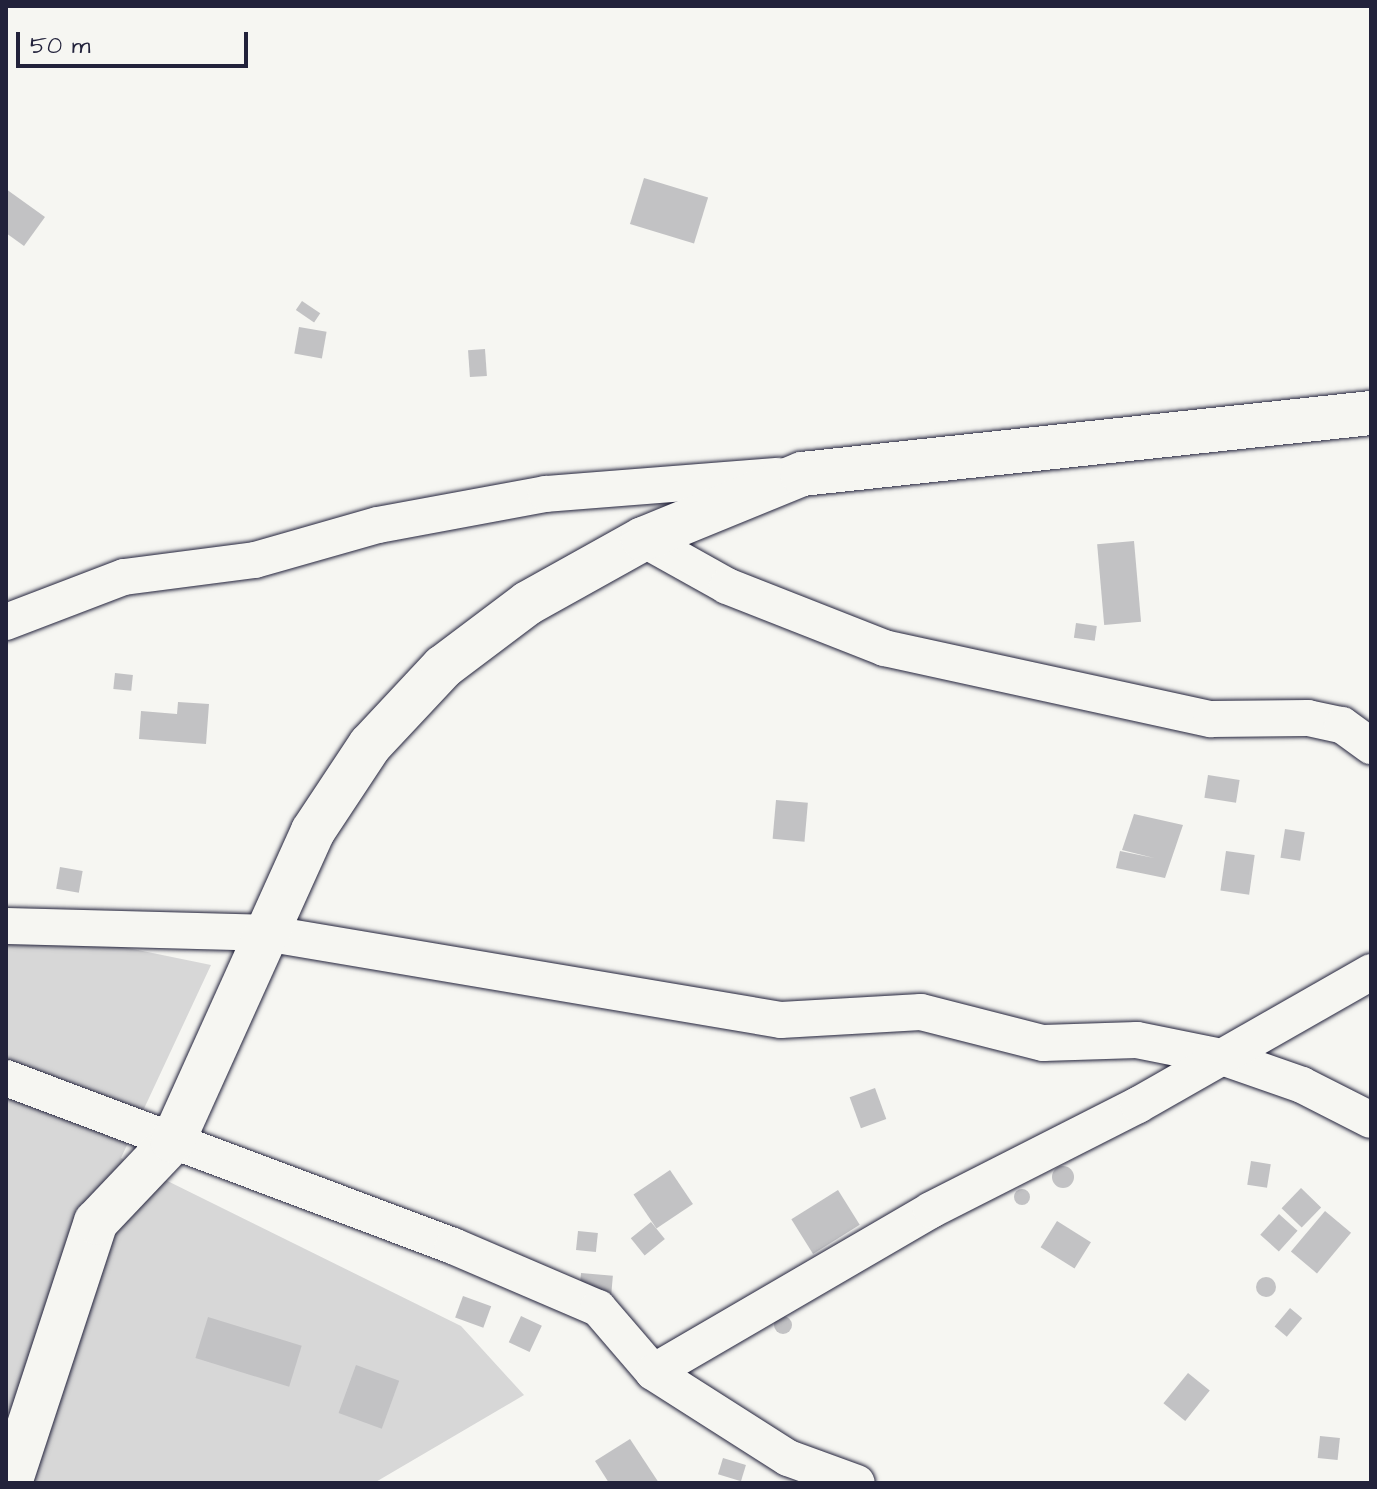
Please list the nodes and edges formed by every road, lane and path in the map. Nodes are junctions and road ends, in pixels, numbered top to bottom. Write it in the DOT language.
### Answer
graph roads {
  1 [pos="1371,413"];
  2 [pos="802,474"];
  3 [pos="643,539"];
  4 [pos="6,622"];
  5 [pos="1371,746"];
  6 [pos="6,926"];
  7 [pos="265,933"];
  8 [pos="1371,972"];
  9 [pos="1222,1057"];
  10 [pos="6,1078"];
  11 [pos="1371,1120"];
  12 [pos="173,1141"];
  13 [pos="653,1372"];
  14 [pos="10,1483"];
  15 [pos="857,1483"];
  1 -- 2 [label="street"];
  2 -- 3 [label="street"];
  2 -- 4 [label="street"];
  3 -- 5 [label="street"];
  3 -- 7 [label="street"];
  6 -- 7 [label="street"];
  7 -- 9 [label="street"];
  7 -- 12 [label="street"];
  8 -- 9 [label="street"];
  9 -- 11 [label="street"];
  9 -- 13 [label="street"];
  10 -- 12 [label="street"];
  12 -- 13 [label="street"];
  12 -- 14 [label="street"];
  13 -- 15 [label="street"];
}
